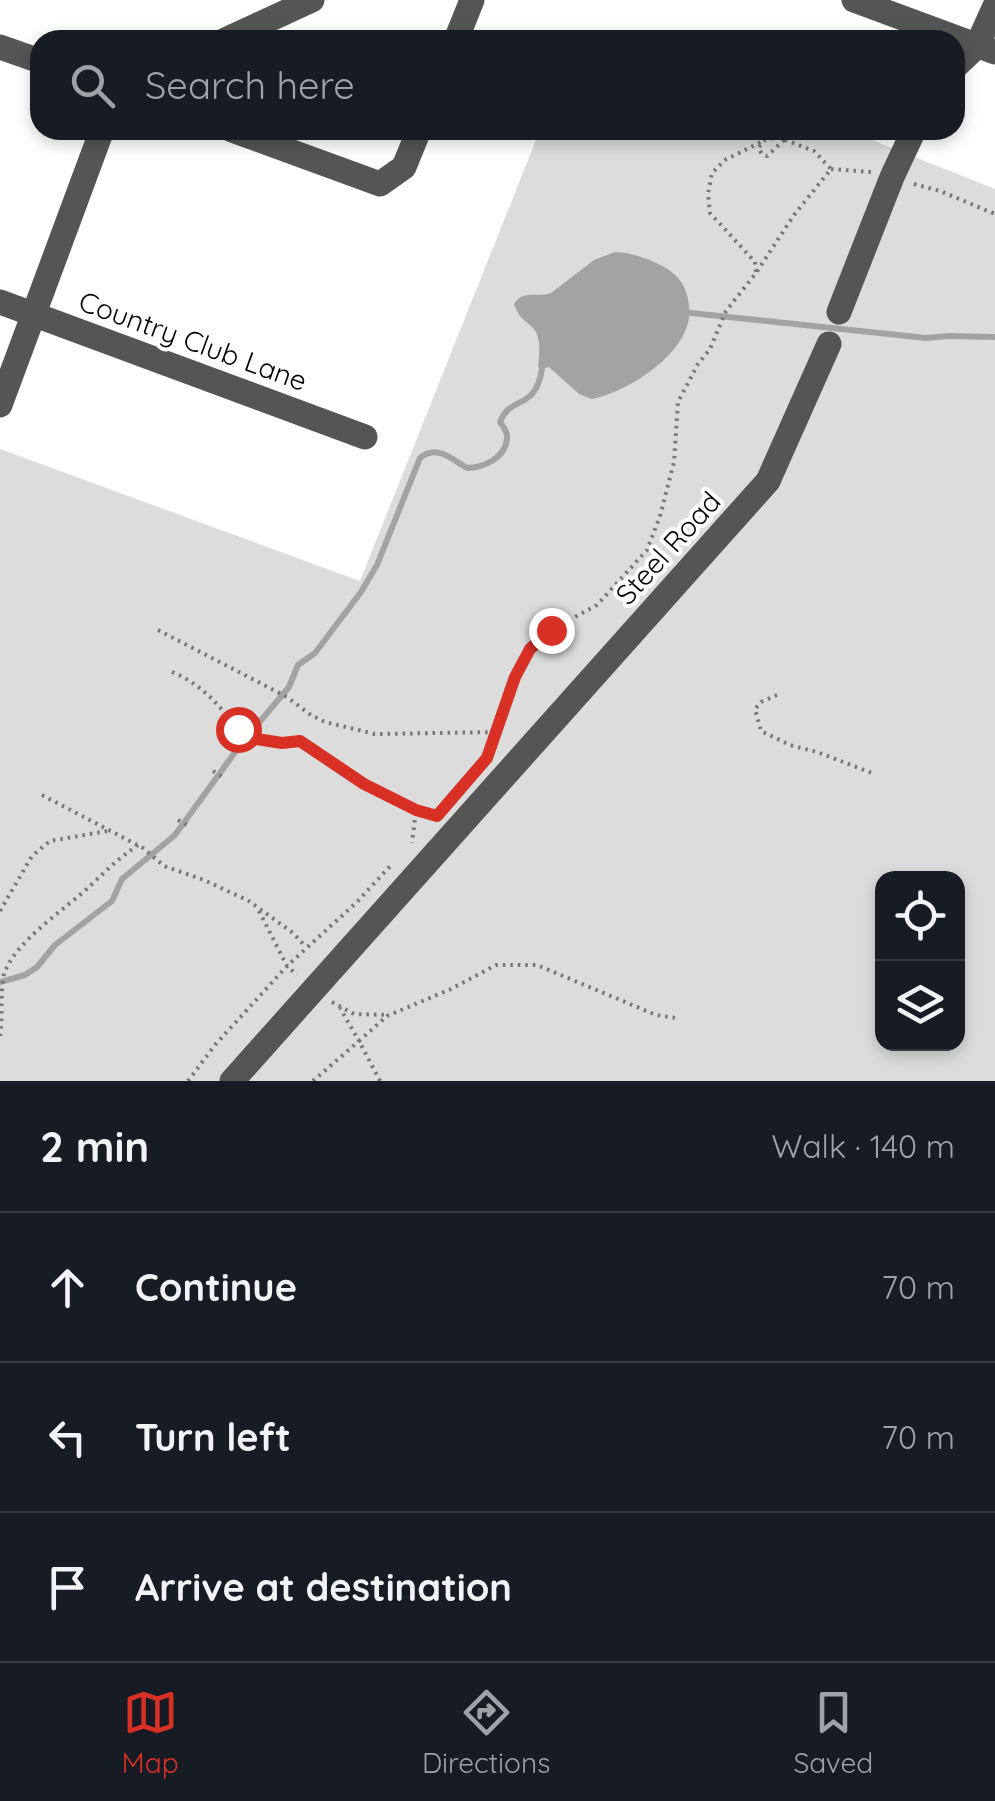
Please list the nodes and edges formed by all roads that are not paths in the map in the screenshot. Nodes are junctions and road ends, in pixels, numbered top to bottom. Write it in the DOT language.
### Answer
graph roads {
  1 [pos="312,0"];
  2 [pos="472,0"];
  3 [pos="854,0"];
  4 [pos="995,6"];
  5 [pos="246,30"];
  6 [pos="460,30"];
  7 [pos="935,30"];
  8 [pos="0,47"];
  9 [pos="986,49"];
  10 [pos="30,58"];
  11 [pos="98,140"];
  12 [pos="259,140"];
  13 [pos="415,140"];
  14 [pos="909,140"];
  15 [pos="0,302"];
  16 [pos="838,312"];
  17 [pos="33,314"];
  18 [pos="829,344"];
  19 [pos="0,405"];
  20 [pos="365,437"];
  21 [pos="232,1081"];
  1 -- 5 [label="street"];
  2 -- 6 [label="street"];
  3 -- 7 [label="street"];
  4 -- 9 [label="street"];
  8 -- 10 [label="street"];
  11 -- 17 [label="street"];
  12 -- 13 [label="street"];
  14 -- 16 [label="street"];
  15 -- 17 [label="street, Country Club Lane"];
  17 -- 19 [label="street"];
  17 -- 20 [label="street, Country Club Lane"];
  18 -- 21 [label="street, Steel Road"];
}
